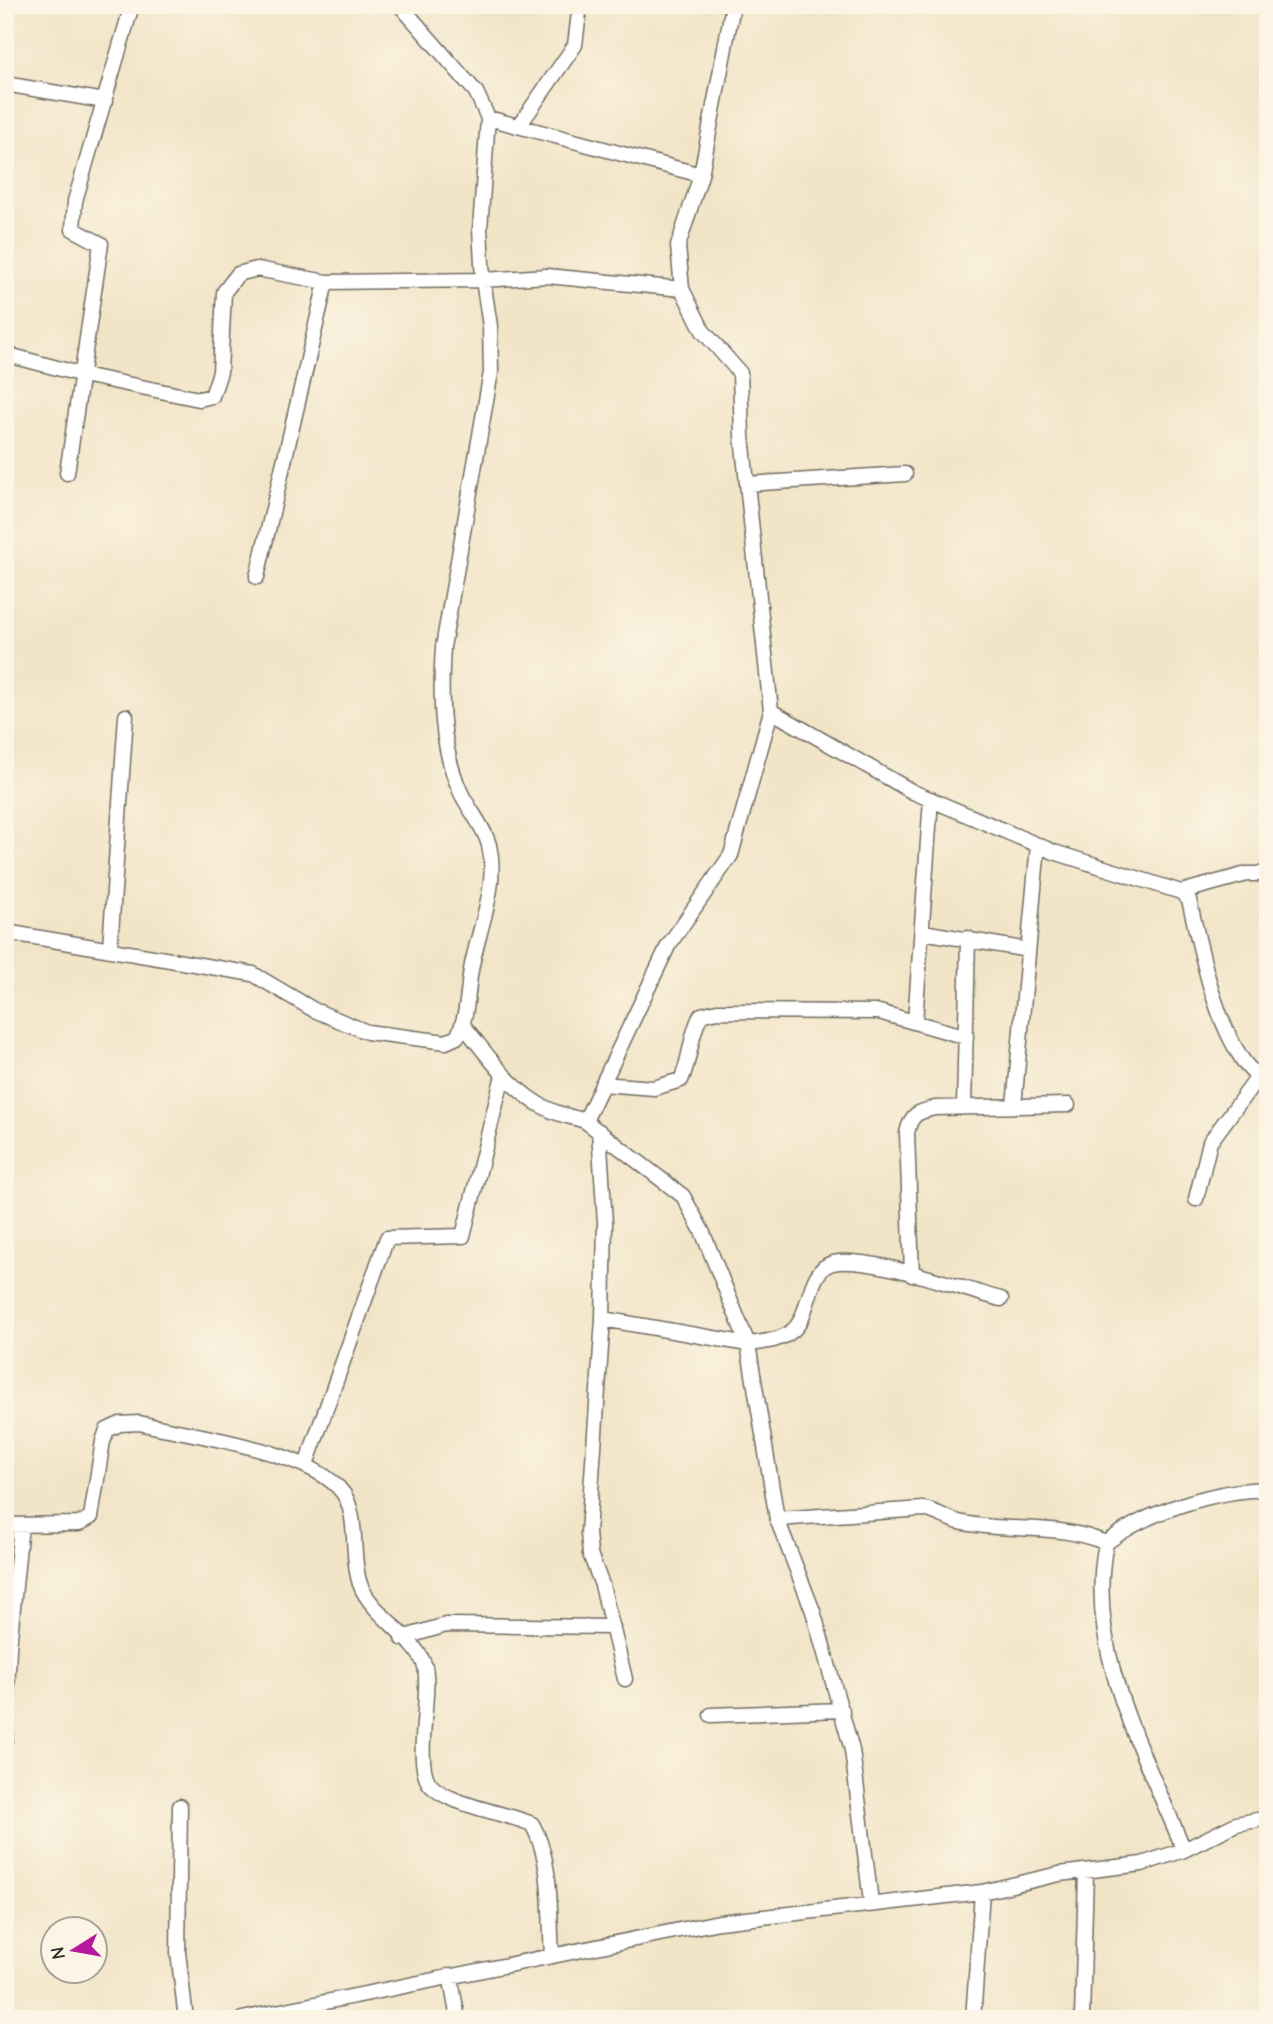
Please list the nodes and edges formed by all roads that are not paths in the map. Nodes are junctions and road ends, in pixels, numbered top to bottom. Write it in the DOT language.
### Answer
graph roads {
  1 [pos="132,5"];
  2 [pos="400,5"];
  3 [pos="580,5"];
  4 [pos="733,5"];
  5 [pos="5,84"];
  6 [pos="105,101"];
  7 [pos="488,118"];
  8 [pos="519,126"];
  9 [pos="701,175"];
  10 [pos="483,280"];
  11 [pos="326,282"];
  12 [pos="682,289"];
  13 [pos="5,354"];
  14 [pos="83,375"];
  15 [pos="67,473"];
  16 [pos="905,474"];
  17 [pos="747,484"];
  18 [pos="257,577"];
  19 [pos="771,711"];
  20 [pos="126,716"];
  21 [pos="931,799"];
  22 [pos="1038,845"];
  23 [pos="1268,874"];
  24 [pos="1181,892"];
  25 [pos="5,932"];
  26 [pos="923,932"];
  27 [pos="968,938"];
  28 [pos="110,948"];
  29 [pos="1028,950"];
  30 [pos="915,1022"];
  31 [pos="463,1025"];
  32 [pos="966,1037"];
  33 [pos="503,1075"];
  34 [pos="1263,1082"];
  35 [pos="602,1084"];
  36 [pos="1068,1105"];
  37 [pos="1014,1106"];
  38 [pos="964,1107"];
  39 [pos="584,1121"];
  40 [pos="599,1131"];
  41 [pos="1195,1199"];
  42 [pos="912,1275"];
  43 [pos="1001,1299"];
  44 [pos="603,1319"];
  45 [pos="748,1345"];
  46 [pos="306,1465"];
  47 [pos="1268,1489"];
  48 [pos="777,1519"];
  49 [pos="5,1525"];
  50 [pos="21,1525"];
  51 [pos="1107,1543"];
  52 [pos="613,1627"];
  53 [pos="402,1638"];
  54 [pos="625,1679"];
  55 [pos="842,1710"];
  56 [pos="711,1714"];
  57 [pos="5,1740"];
  58 [pos="180,1806"];
  59 [pos="1268,1818"];
  60 [pos="1184,1850"];
  61 [pos="1086,1871"];
  62 [pos="982,1892"];
  63 [pos="871,1902"];
  64 [pos="552,1955"];
  65 [pos="450,1975"];
  66 [pos="186,2019"];
  67 [pos="243,2019"];
  68 [pos="458,2019"];
  69 [pos="973,2019"];
  70 [pos="1082,2019"];
  1 -- 6 [label="street"];
  2 -- 7 [label="street"];
  3 -- 8 [label="street"];
  4 -- 9 [label="street"];
  5 -- 6 [label="street"];
  6 -- 14 [label="street"];
  7 -- 8 [label="street"];
  7 -- 10 [label="street"];
  8 -- 9 [label="street"];
  9 -- 12 [label="street"];
  10 -- 11 [label="street"];
  10 -- 12 [label="street"];
  10 -- 31 [label="street"];
  11 -- 14 [label="street"];
  11 -- 18 [label="street"];
  12 -- 17 [label="street"];
  13 -- 14 [label="street"];
  14 -- 15 [label="street"];
  16 -- 17 [label="street"];
  17 -- 19 [label="street"];
  19 -- 21 [label="street"];
  19 -- 35 [label="street"];
  20 -- 28 [label="street"];
  21 -- 22 [label="street"];
  21 -- 26 [label="street"];
  22 -- 24 [label="street"];
  22 -- 29 [label="street"];
  23 -- 24 [label="street"];
  24 -- 34 [label="street"];
  25 -- 28 [label="street"];
  26 -- 27 [label="street"];
  26 -- 30 [label="street"];
  27 -- 29 [label="street"];
  27 -- 32 [label="street"];
  28 -- 31 [label="street"];
  29 -- 37 [label="street"];
  30 -- 32 [label="street"];
  30 -- 35 [label="street"];
  31 -- 33 [label="street"];
  32 -- 38 [label="street"];
  33 -- 39 [label="street"];
  33 -- 46 [label="street"];
  34 -- 41 [label="street"];
  35 -- 39 [label="street"];
  36 -- 37 [label="street"];
  37 -- 38 [label="street"];
  38 -- 42 [label="street"];
  39 -- 40 [label="street"];
  40 -- 44 [label="street"];
  40 -- 45 [label="street"];
  42 -- 43 [label="street"];
  42 -- 45 [label="street"];
  44 -- 45 [label="street"];
  44 -- 52 [label="street"];
  45 -- 48 [label="street"];
  46 -- 50 [label="street"];
  46 -- 53 [label="street"];
  47 -- 51 [label="street"];
  48 -- 51 [label="street"];
  48 -- 55 [label="street"];
  49 -- 50 [label="street"];
  50 -- 57 [label="street"];
  51 -- 60 [label="street"];
  52 -- 53 [label="street"];
  52 -- 54 [label="street"];
  53 -- 64 [label="street"];
  55 -- 56 [label="street"];
  55 -- 63 [label="street"];
  58 -- 66 [label="street"];
  59 -- 60 [label="street"];
  60 -- 61 [label="street"];
  61 -- 62 [label="street"];
  61 -- 70 [label="street"];
  62 -- 63 [label="street"];
  62 -- 69 [label="street"];
  63 -- 64 [label="street"];
  64 -- 65 [label="street"];
  65 -- 67 [label="street"];
  65 -- 68 [label="street"];
}
